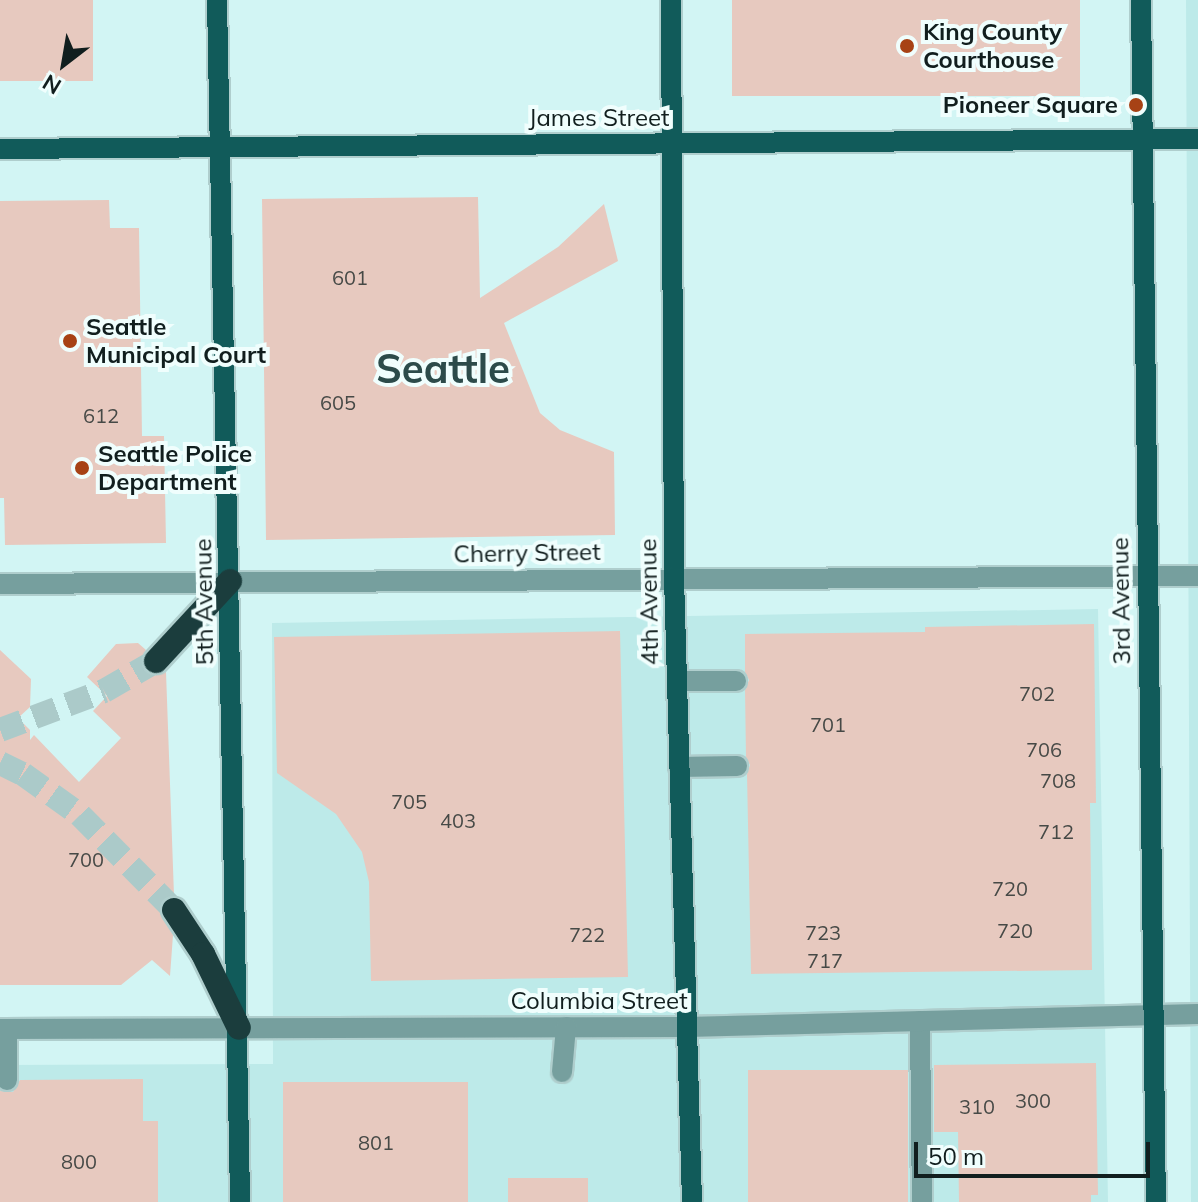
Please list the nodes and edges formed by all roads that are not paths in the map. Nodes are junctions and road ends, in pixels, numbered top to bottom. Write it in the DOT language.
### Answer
graph roads {
  1 [pos="217,0"];
  2 [pos="671,0"];
  3 [pos="1141,0"];
  4 [pos="1142,139"];
  5 [pos="1198,139"];
  6 [pos="670,144"];
  7 [pos="219,147"];
  8 [pos="0,149"];
  9 [pos="1198,576"];
  10 [pos="674,577"];
  11 [pos="1147,577"];
  12 [pos="230,581"];
  13 [pos="0,584"];
  14 [pos="156,661"];
  15 [pos="677,681"];
  16 [pos="736,681"];
  17 [pos="737,766"];
  18 [pos="679,767"];
  19 [pos="174,910"];
  20 [pos="1198,1014"];
  21 [pos="1152,1015"];
  22 [pos="920,1021"];
  23 [pos="566,1027"];
  24 [pos="687,1027"];
  25 [pos="239,1028"];
  26 [pos="4,1029"];
  27 [pos="562,1072"];
  28 [pos="7,1080"];
  29 [pos="240,1202"];
  30 [pos="692,1202"];
  31 [pos="922,1202"];
  32 [pos="1156,1202"];
  1 -- 7 [label="main road, 5th Avenue"];
  2 -- 6 [label="main road, 4th Avenue"];
  3 -- 4 [label="main road, 3rd Avenue"];
  4 -- 5 [label="main road, James Street"];
  4 -- 6 [label="main road, James Street"];
  4 -- 11 [label="main road, 3rd Avenue"];
  6 -- 7 [label="main road, James Street"];
  6 -- 10 [label="main road, 4th Avenue"];
  7 -- 8 [label="main road, James Street"];
  7 -- 12 [label="main road, 5th Avenue"];
  9 -- 11 [label="street, Cherry Street"];
  10 -- 11 [label="street, Cherry Street"];
  10 -- 12 [label="street, Cherry Street"];
  10 -- 15 [label="main road, 4th Avenue"];
  11 -- 21 [label="main road, 3rd Avenue"];
  12 -- 13 [label="street, Cherry Street"];
  12 -- 14 [label="highway"];
  12 -- 25 [label="main road, 5th Avenue"];
  15 -- 16 [label="street"];
  15 -- 18 [label="main road, 4th Avenue"];
  17 -- 18 [label="street"];
  18 -- 24 [label="main road, 4th Avenue"];
  19 -- 25 [label="highway"];
  20 -- 21 [label="street, Columbia Street"];
  21 -- 22 [label="street, Columbia Street"];
  21 -- 32 [label="main road, 3rd Avenue"];
  22 -- 24 [label="street, Columbia Street"];
  22 -- 31 [label="street"];
  23 -- 24 [label="street, Columbia Street"];
  23 -- 25 [label="street, Columbia Street"];
  23 -- 27 [label="street"];
  24 -- 30 [label="main road, 4th Avenue"];
  25 -- 26 [label="street, Columbia Street"];
  25 -- 29 [label="main road, 5th Avenue"];
  26 -- 28 [label="street"];
}
